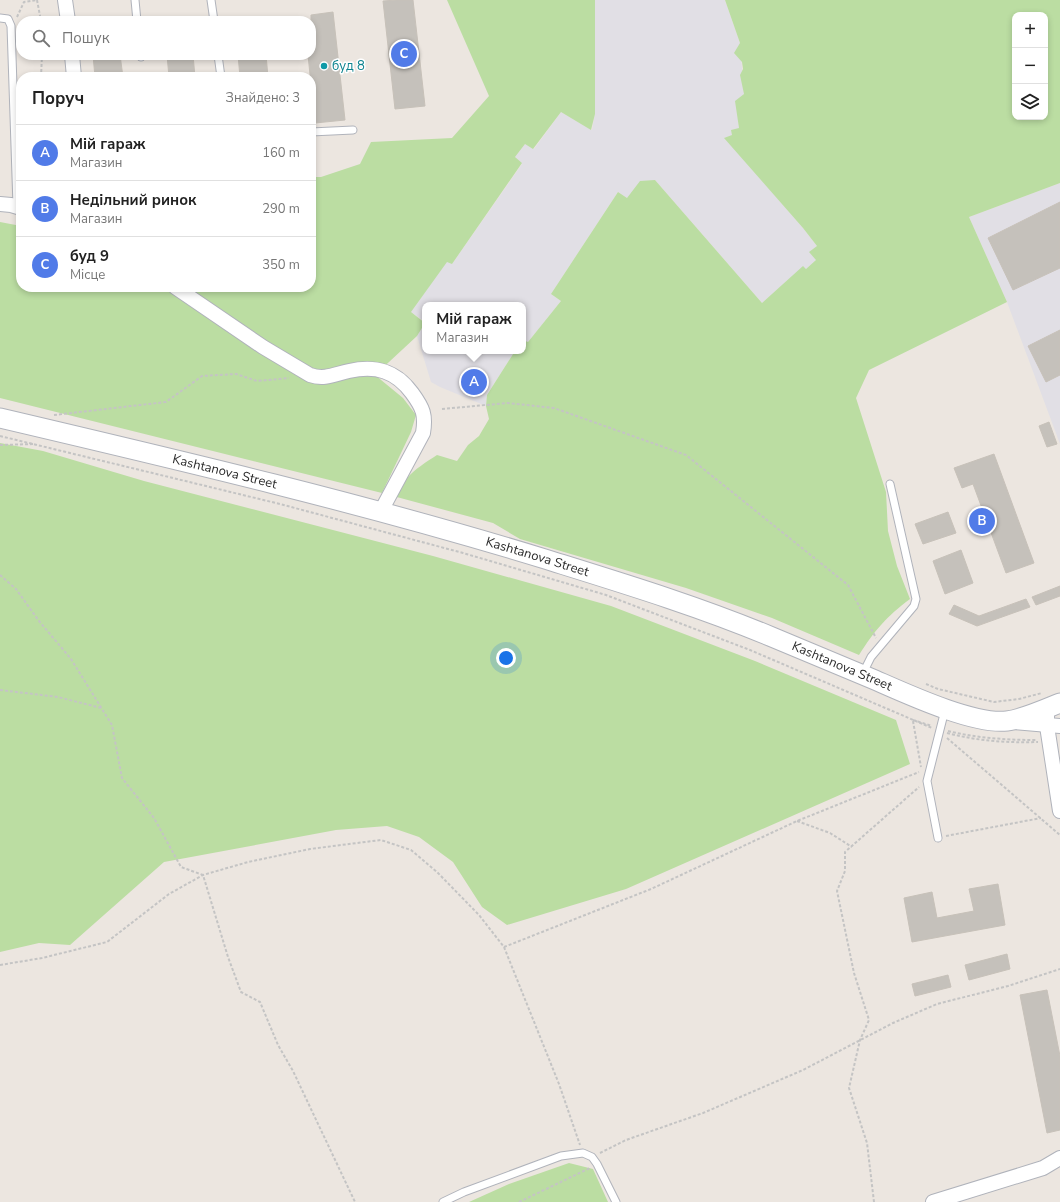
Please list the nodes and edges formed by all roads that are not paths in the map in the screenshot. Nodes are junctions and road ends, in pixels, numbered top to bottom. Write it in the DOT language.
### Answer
graph roads {
  1 [pos="65,0"];
  2 [pos="135,0"];
  3 [pos="211,0"];
  4 [pos="67,16"];
  5 [pos="137,16"];
  6 [pos="213,16"];
  7 [pos="0,18"];
  8 [pos="72,60"];
  9 [pos="219,60"];
  10 [pos="74,72"];
  11 [pos="220,72"];
  12 [pos="353,130"];
  13 [pos="316,132"];
  14 [pos="16,139"];
  15 [pos="0,204"];
  16 [pos="16,207"];
  17 [pos="182,292"];
  18 [pos="0,418"];
  19 [pos="890,484"];
  20 [pos="381,511"];
  21 [pos="862,675"];
  22 [pos="945,709"];
  23 [pos="1052,719"];
  24 [pos="1060,811"];
  25 [pos="938,838"];
  26 [pos="1060,1158"];
  27 [pos="443,1202"];
  28 [pos="616,1202"];
  29 [pos="933,1202"];
  1 -- 4 [label="street"];
  2 -- 5 [label="lane"];
  3 -- 6 [label="lane"];
  7 -- 14 [label="lane"];
  8 -- 10 [label="street"];
  9 -- 11 [label="lane"];
  12 -- 13 [label="lane"];
  15 -- 16 [label="street"];
  17 -- 20 [label="street"];
  18 -- 20 [label="main road, Kashtanova Street"];
  19 -- 21 [label="lane"];
  20 -- 21 [label="main road, Kashtanova Street"];
  21 -- 22 [label="main road, Kashtanova Street"];
  22 -- 23 [label="main road, Kashtanova Street"];
  22 -- 25 [label="lane"];
  23 -- 24 [label="street"];
  26 -- 29 [label="street"];
  27 -- 28 [label="lane"];
}
